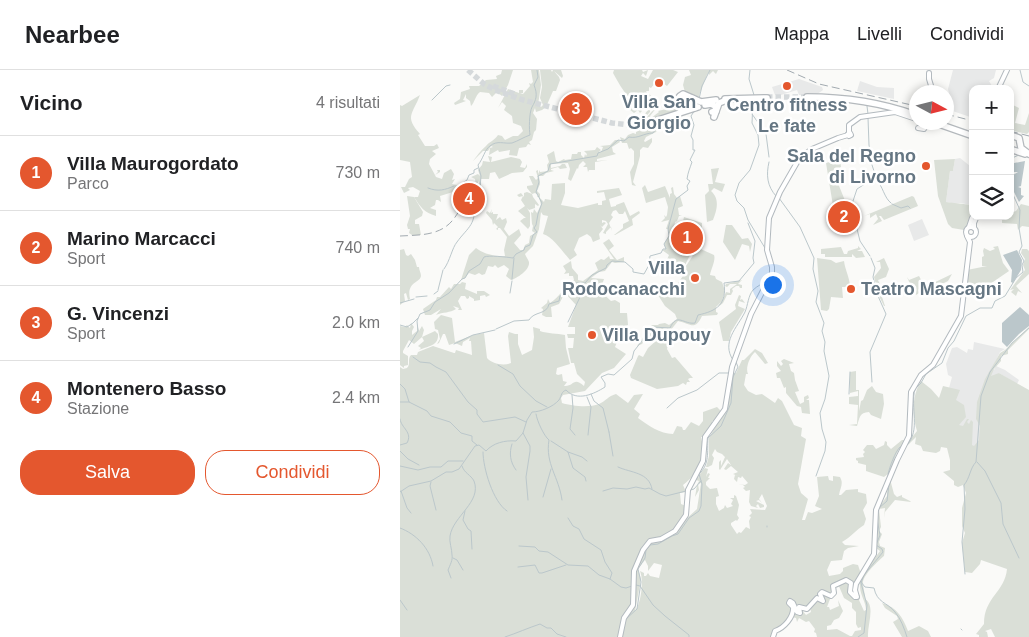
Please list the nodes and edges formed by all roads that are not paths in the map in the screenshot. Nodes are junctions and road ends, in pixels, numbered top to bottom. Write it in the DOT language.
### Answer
graph roads {
  1 [pos="1007,70"];
  2 [pos="930,72"];
  3 [pos="931,85"];
  4 [pos="1000,85"];
  5 [pos="748,97"];
  6 [pos="764,97"];
  7 [pos="807,98"];
  8 [pos="725,100"];
  9 [pos="699,105"];
  10 [pos="679,112"];
  11 [pos="909,117"];
  12 [pos="909,117"];
  13 [pos="954,129"];
  14 [pos="969,135"];
  15 [pos="1014,136"];
  16 [pos="1020,141"];
  17 [pos="1014,148"];
  18 [pos="1014,150"];
  19 [pos="1027,154"];
  20 [pos="973,220"];
  21 [pos="974,220"];
  22 [pos="969,227"];
  23 [pos="974,228"];
  24 [pos="967,236"];
  25 [pos="974,237"];
  26 [pos="970,242"];
  27 [pos="620,635"];
  28 [pos="773,637"];
  1 -- 4 [label="main road"];
  2 -- 3 [label="main road"];
  5 -- 6 [label="highway"];
  5 -- 8 [label="highway"];
  5 -- 8 [label="highway"];
  7 -- 11 [label="highway"];
  8 -- 9 [label="highway"];
  8 -- 9 [label="highway"];
  8 -- 9 [label="highway"];
  9 -- 10 [label="highway"];
  9 -- 10 [label="highway"];
  9 -- 10 [label="highway"];
  12 -- 27 [label="main road"];
  13 -- 14 [label="highway"];
  15 -- 16 [label="highway"];
  16 -- 17 [label="highway"];
  16 -- 19 [label="highway"];
  18 -- 19 [label="highway"];
  20 -- 22 [label="main road"];
  21 -- 23 [label="main road"];
  22 -- 23 [label="main road"];
  22 -- 24 [label="main road"];
  23 -- 25 [label="main road"];
  24 -- 25 [label="main road"];
  24 -- 26 [label="main road"];
  25 -- 26 [label="main road"];
  26 -- 28 [label="main road"];
}
